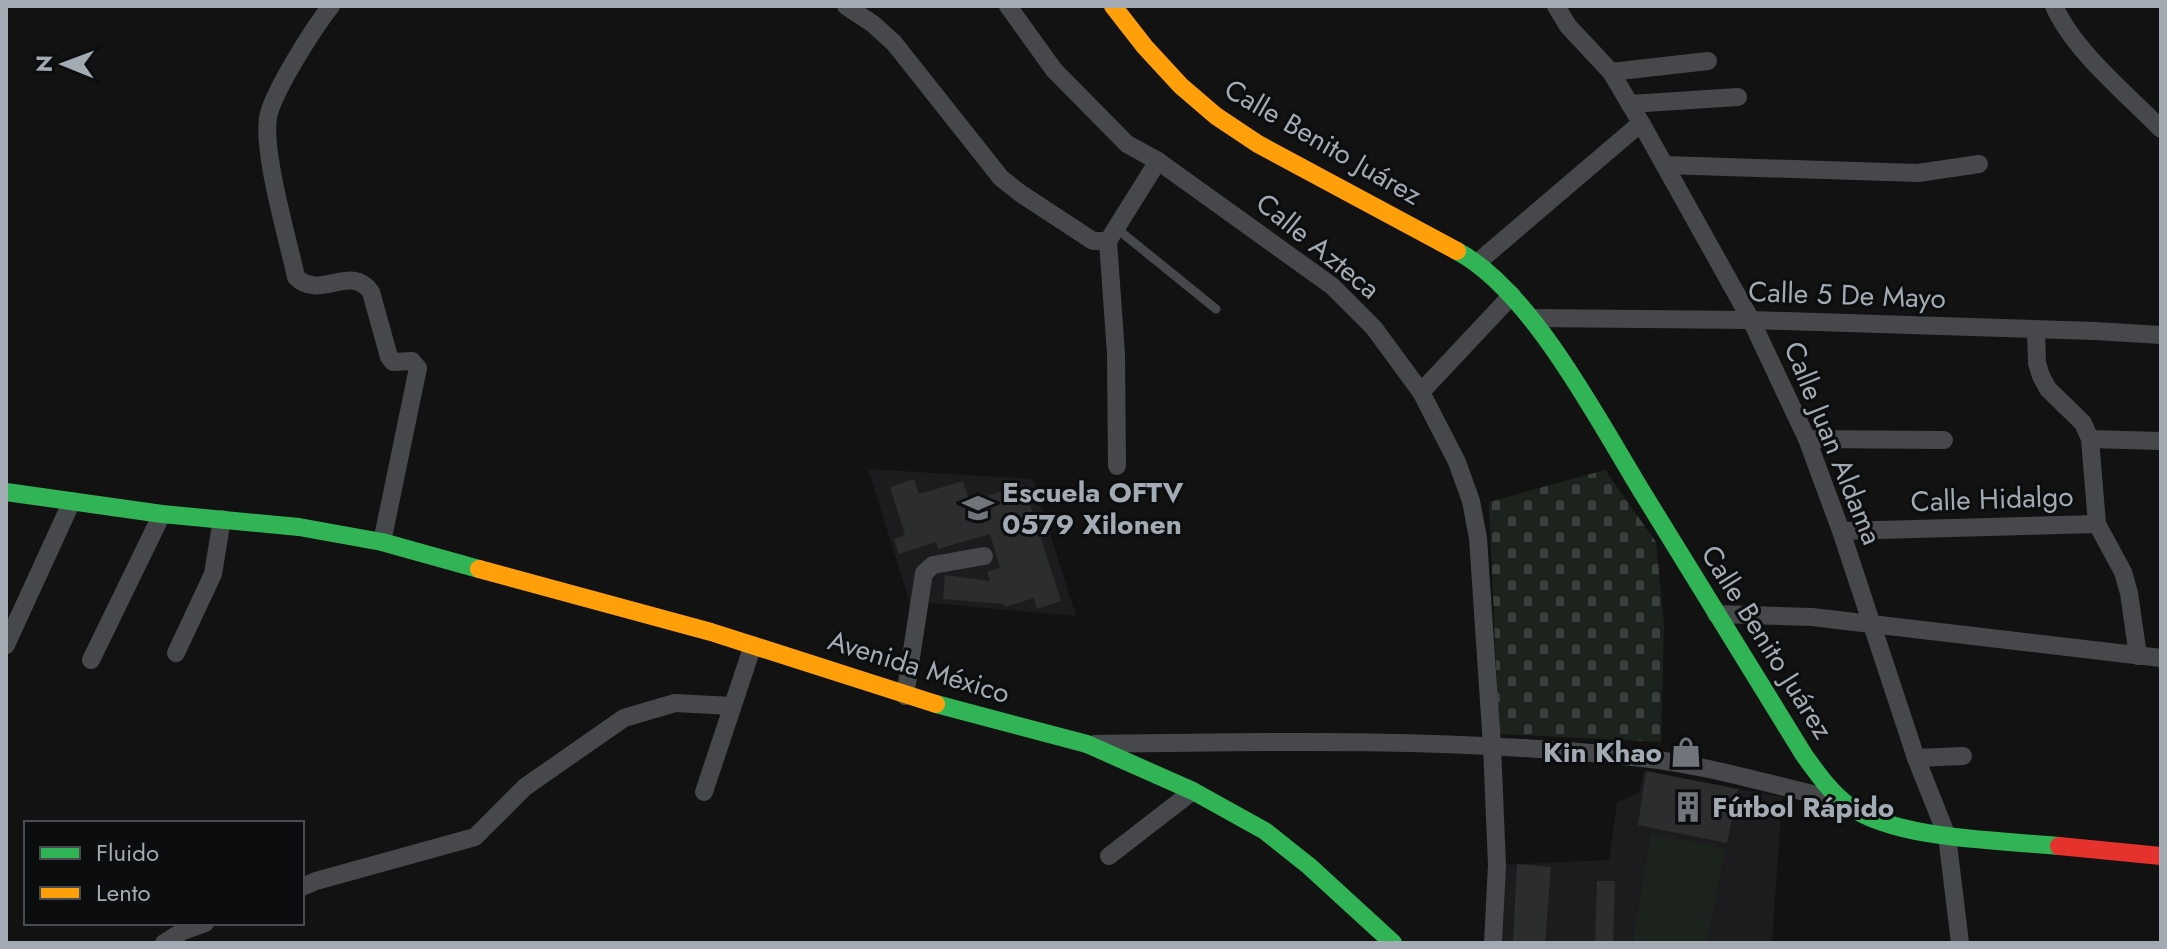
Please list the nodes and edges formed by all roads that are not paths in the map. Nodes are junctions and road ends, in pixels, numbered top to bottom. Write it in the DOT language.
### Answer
graph roads {
  1 [pos="331,6"];
  2 [pos="846,6"];
  3 [pos="1008,6"];
  4 [pos="1113,6"];
  5 [pos="1556,6"];
  6 [pos="2054,6"];
  7 [pos="320,15"];
  8 [pos="1708,61"];
  9 [pos="1611,72"];
  10 [pos="1738,97"];
  11 [pos="1630,104"];
  12 [pos="1641,123"];
  13 [pos="2161,129"];
  14 [pos="1158,161"];
  15 [pos="1979,164"];
  16 [pos="1665,165"];
  17 [pos="1112,234"];
  18 [pos="1478,262"];
  19 [pos="1512,295"];
  20 [pos="1216,309"];
  21 [pos="1531,318"];
  22 [pos="1751,320"];
  23 [pos="2036,330"];
  24 [pos="2161,335"];
  25 [pos="1421,392"];
  26 [pos="1807,439"];
  27 [pos="2090,439"];
  28 [pos="1944,440"];
  29 [pos="2161,441"];
  30 [pos="1117,466"];
  31 [pos="6,492"];
  32 [pos="72,501"];
  33 [pos="162,514"];
  34 [pos="222,519"];
  35 [pos="2097,524"];
  36 [pos="1841,531"];
  37 [pos="382,542"];
  38 [pos="984,556"];
  39 [pos="1716,614"];
  40 [pos="1871,625"];
  41 [pos="6,645"];
  42 [pos="753,645"];
  43 [pos="176,653"];
  44 [pos="2138,656"];
  45 [pos="2161,658"];
  46 [pos="91,660"];
  47 [pos="905,696"];
  48 [pos="732,706"];
  49 [pos="1087,744"];
  50 [pos="1492,746"];
  51 [pos="1963,756"];
  52 [pos="1916,758"];
  53 [pos="1193,791"];
  54 [pos="704,792"];
  55 [pos="1839,800"];
  56 [pos="1947,836"];
  57 [pos="1109,856"];
  58 [pos="2161,856"];
  59 [pos="304,886"];
  60 [pos="200,925"];
  61 [pos="164,943"];
  62 [pos="1393,943"];
  63 [pos="1493,943"];
  64 [pos="1960,943"];
  1 -- 7 [label="street"];
  2 -- 17 [label="street"];
  3 -- 14 [label="street, Calle Azteca"];
  4 -- 18 [label="street, Calle Benito Juárez"];
  5 -- 9 [label="street, Calle Juan Aldama"];
  6 -- 13 [label="street"];
  7 -- 37 [label="street"];
  8 -- 9 [label="street"];
  9 -- 11 [label="street, Calle Juan Aldama"];
  10 -- 11 [label="street"];
  11 -- 12 [label="street, Calle Juan Aldama"];
  12 -- 16 [label="street, Calle Juan Aldama"];
  12 -- 18 [label="street"];
  14 -- 17 [label="street"];
  14 -- 25 [label="street, Calle Azteca"];
  15 -- 16 [label="street"];
  16 -- 22 [label="street, Calle Juan Aldama"];
  17 -- 20 [label="lane"];
  17 -- 30 [label="street"];
  18 -- 19 [label="street, Calle Benito Juárez"];
  19 -- 21 [label="street, Calle Benito Juárez"];
  19 -- 25 [label="street"];
  21 -- 22 [label="street, Calle 5 De Mayo"];
  21 -- 39 [label="street, Calle Benito Juárez"];
  22 -- 23 [label="street, Calle 5 De Mayo"];
  22 -- 26 [label="street, Calle Juan Aldama"];
  23 -- 24 [label="street, Calle 5 De Mayo"];
  23 -- 27 [label="street"];
  25 -- 50 [label="street, Calle Azteca"];
  26 -- 28 [label="street"];
  26 -- 36 [label="street, Calle Juan Aldama"];
  27 -- 29 [label="street"];
  27 -- 35 [label="street"];
  31 -- 32 [label="street, Avenida México"];
  32 -- 33 [label="street, Avenida México"];
  32 -- 41 [label="street"];
  33 -- 34 [label="street, Avenida México"];
  33 -- 46 [label="street"];
  34 -- 37 [label="street, Avenida México"];
  34 -- 43 [label="street"];
  35 -- 36 [label="street, Calle Hidalgo"];
  35 -- 44 [label="street"];
  36 -- 40 [label="street, Calle Juan Aldama"];
  37 -- 42 [label="street, Avenida México"];
  38 -- 47 [label="street"];
  39 -- 40 [label="street"];
  39 -- 55 [label="street, Calle Benito Juárez"];
  40 -- 44 [label="street"];
  40 -- 52 [label="street, Calle Juan Aldama"];
  42 -- 47 [label="street, Avenida México"];
  42 -- 48 [label="street"];
  44 -- 45 [label="street"];
  47 -- 49 [label="street, Avenida México"];
  48 -- 54 [label="street"];
  48 -- 59 [label="street"];
  49 -- 50 [label="street"];
  49 -- 53 [label="street, Avenida México"];
  50 -- 55 [label="street"];
  50 -- 63 [label="street, Calle Azteca"];
  51 -- 52 [label="street"];
  52 -- 56 [label="street, Calle Juan Aldama"];
  53 -- 57 [label="street"];
  53 -- 62 [label="street, Avenida México"];
  55 -- 56 [label="street"];
  56 -- 58 [label="street"];
  56 -- 64 [label="street, Calle Juan Aldama"];
  60 -- 61 [label="street"];
}
